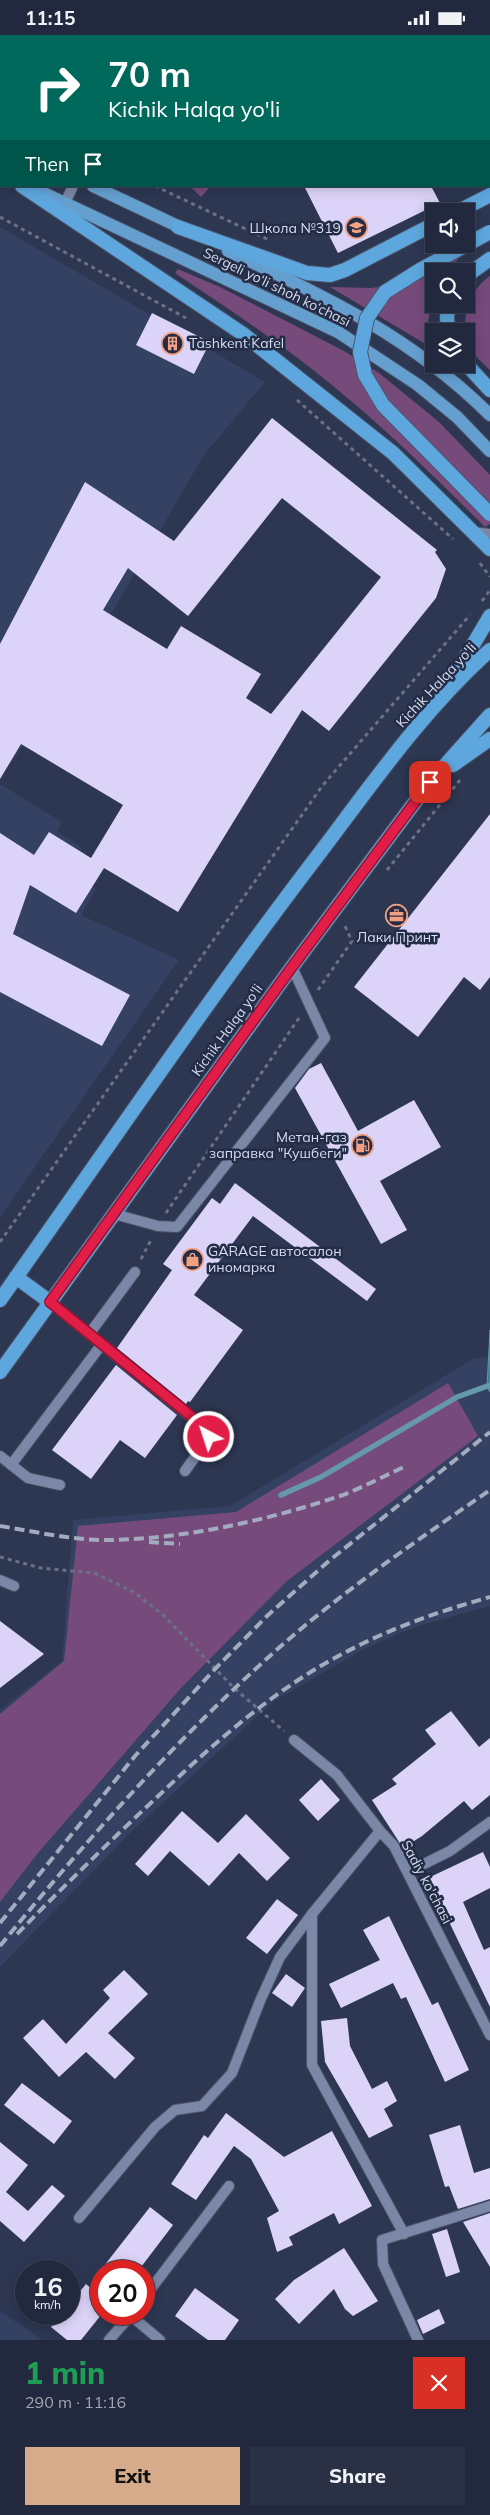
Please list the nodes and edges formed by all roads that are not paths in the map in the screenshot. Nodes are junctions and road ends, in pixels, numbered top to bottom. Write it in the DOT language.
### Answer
graph roads {
  1 [pos="23,187"];
  2 [pos="30,187"];
  3 [pos="73,187"];
  4 [pos="95,187"];
  5 [pos="490,195"];
  6 [pos="65,203"];
  7 [pos="474,203"];
  8 [pos="178,227"];
  9 [pos="425,229"];
  10 [pos="490,233"];
  11 [pos="490,259"];
  12 [pos="475,270"];
  13 [pos="474,373"];
  14 [pos="490,390"];
  15 [pos="490,415"];
  16 [pos="490,451"];
  17 [pos="490,514"];
  18 [pos="473,532"];
  19 [pos="490,534"];
  20 [pos="490,549"];
  21 [pos="490,616"];
  22 [pos="490,650"];
  23 [pos="439,702"];
  24 [pos="490,715"];
  25 [pos="490,739"];
  26 [pos="430,782"];
  27 [pos="292,967"];
  28 [pos="114,1214"];
  29 [pos="135,1272"];
  30 [pos="16,1277"];
  31 [pos="0,1300"];
  32 [pos="50,1302"];
  33 [pos="90,1333"];
  34 [pos="102,1345"];
  35 [pos="0,1372"];
  36 [pos="0,1456"];
  37 [pos="11,1465"];
  38 [pos="185,1471"];
  39 [pos="60,1485"];
  40 [pos="0,1580"];
  41 [pos="14,1586"];
  42 [pos="294,1740"];
  43 [pos="490,1822"];
  44 [pos="380,1831"];
  45 [pos="408,1872"];
  46 [pos="312,1914"];
  47 [pos="490,2035"];
  48 [pos="229,2186"];
  49 [pos="490,2205"];
  50 [pos="79,2218"];
  51 [pos="404,2234"];
  52 [pos="155,2284"];
  53 [pos="122,2325"];
  54 [pos="143,2325"];
  55 [pos="109,2340"];
  56 [pos="160,2340"];
  57 [pos="418,2340"];
  1 -- 18 [label="highway"];
  2 -- 6 [label="main road, Sergeli yo‘li shoh ko‘chasi"];
  3 -- 6 [label="street"];
  4 -- 8 [label="main road, Sergeli yo‘li shoh ko‘chasi"];
  5 -- 7 [label="highway"];
  6 -- 16 [label="main road, Sergeli yo‘li shoh ko‘chasi"];
  8 -- 9 [label="highway"];
  8 -- 15 [label="main road, Sergeli yo‘li shoh ko‘chasi"];
  10 -- 17 [label="highway, bridge"];
  11 -- 12 [label="highway"];
  13 -- 14 [label="highway"];
  18 -- 19 [label="street"];
  18 -- 20 [label="highway"];
  21 -- 23 [label="highway"];
  22 -- 23 [label="highway, Kichik Halqa yo'li"];
  23 -- 30 [label="highway, Kichik Halqa yo'li"];
  24 -- 26 [label="highway, Kichik Halqa yo'li"];
  25 -- 26 [label="highway"];
  26 -- 27 [label="highway, Kichik Halqa yo'li"];
  27 -- 28 [label="highway, Kichik Halqa yo'li"];
  27 -- 28 [label="street"];
  28 -- 32 [label="highway, Kichik Halqa yo'li"];
  29 -- 33 [label="street"];
  30 -- 31 [label="highway, Kichik Halqa yo'li"];
  30 -- 32 [label="highway"];
  32 -- 33 [label="street"];
  32 -- 35 [label="highway, Kichik Halqa yo'li"];
  33 -- 34 [label="street"];
  34 -- 37 [label="street"];
  34 -- 38 [label="street"];
  36 -- 37 [label="street"];
  37 -- 39 [label="street"];
  40 -- 41 [label="street"];
  42 -- 44 [label="street, Sadiy ko'chasi"];
  43 -- 45 [label="street"];
  44 -- 45 [label="street, Sadiy ko'chasi"];
  44 -- 46 [label="street"];
  45 -- 47 [label="street, Sadiy ko'chasi"];
  46 -- 50 [label="street"];
  46 -- 51 [label="street"];
  48 -- 52 [label="street"];
  49 -- 51 [label="street"];
  51 -- 57 [label="street"];
  53 -- 55 [label="street"];
  54 -- 56 [label="street"];
}
